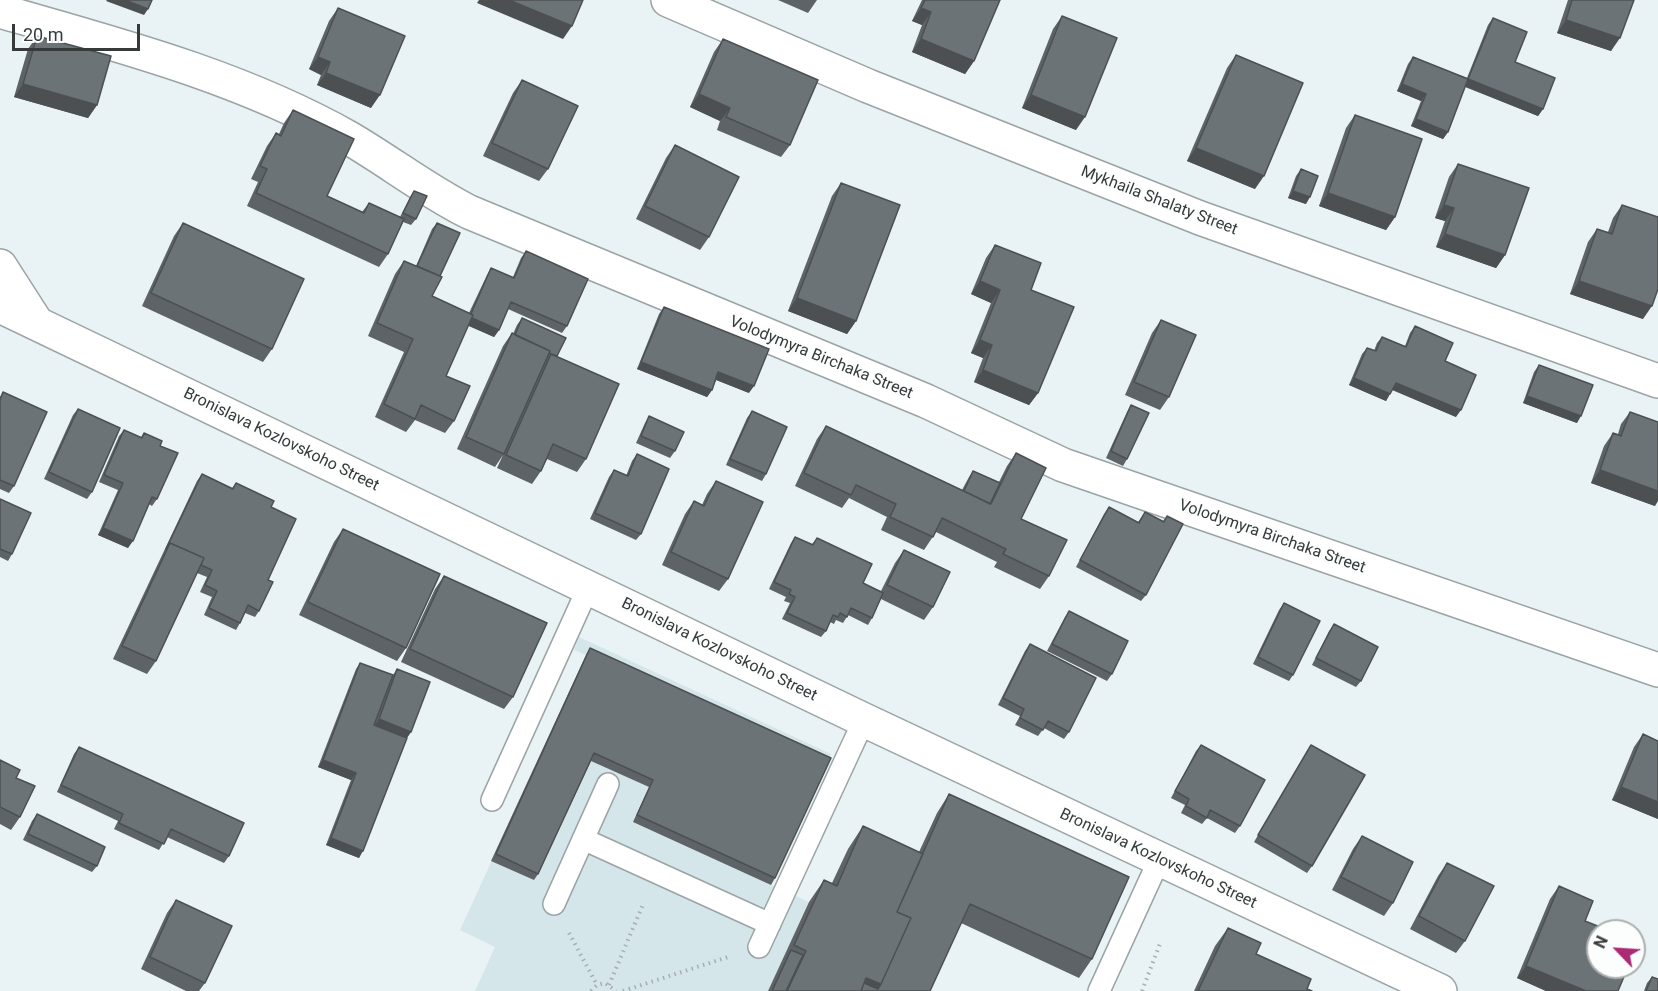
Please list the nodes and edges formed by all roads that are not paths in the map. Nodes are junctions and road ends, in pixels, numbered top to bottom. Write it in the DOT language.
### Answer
graph roads {
  1 [pos="668,0"];
  2 [pos="0,11"];
  3 [pos="0,266"];
  4 [pos="0,306"];
  5 [pos="36,322"];
  6 [pos="1658,381"];
  7 [pos="588,588"];
  8 [pos="1658,670"];
  9 [pos="864,720"];
  10 [pos="608,784"];
  11 [pos="492,800"];
  12 [pos="583,839"];
  13 [pos="1159,860"];
  14 [pos="554,904"];
  15 [pos="770,924"];
  16 [pos="759,947"];
  17 [pos="1099,991"];
  18 [pos="1440,991"];
  1 -- 6 [label="street, Mykhaila Shalaty Street"];
  2 -- 8 [label="street, Volodymyra Birchaka Street"];
  3 -- 5 [label="street"];
  4 -- 5 [label="street, Bronislava Kozlovskoho Street"];
  5 -- 7 [label="street, Bronislava Kozlovskoho Street"];
  7 -- 9 [label="street, Bronislava Kozlovskoho Street"];
  7 -- 11 [label="lane"];
  9 -- 13 [label="street, Bronislava Kozlovskoho Street"];
  9 -- 15 [label="lane"];
  10 -- 12 [label="lane"];
  12 -- 14 [label="lane"];
  12 -- 15 [label="lane"];
  13 -- 17 [label="lane"];
  13 -- 18 [label="street, Bronislava Kozlovskoho Street"];
  15 -- 16 [label="lane"];
}
